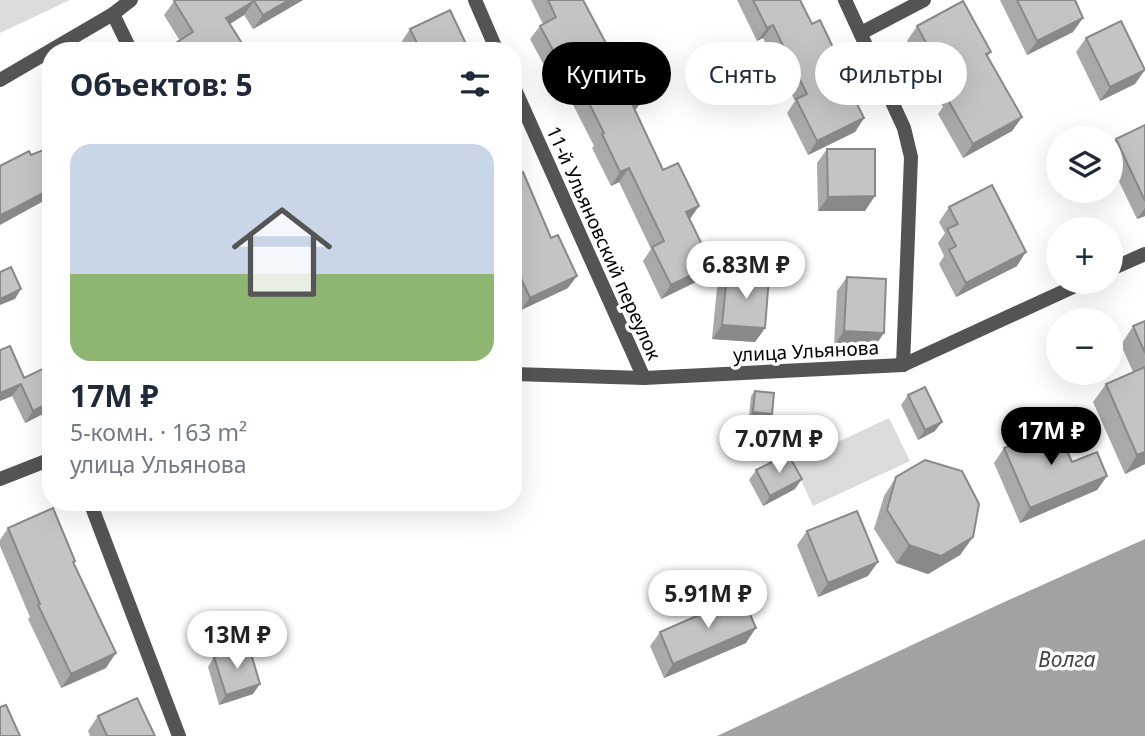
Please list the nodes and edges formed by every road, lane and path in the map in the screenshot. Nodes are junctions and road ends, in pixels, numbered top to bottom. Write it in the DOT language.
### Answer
graph roads {
  1 [pos="131,0"];
  2 [pos="475,0"];
  3 [pos="845,0"];
  4 [pos="924,0"];
  5 [pos="113,14"];
  6 [pos="861,33"];
  7 [pos="65,42"];
  8 [pos="127,42"];
  9 [pos="493,42"];
  10 [pos="42,55"];
  11 [pos="0,80"];
  12 [pos="522,105"];
  13 [pos="1145,254"];
  14 [pos="1123,264"];
  15 [pos="1058,294"];
  16 [pos="903,365"];
  17 [pos="522,374"];
  18 [pos="643,378"];
  19 [pos="42,463"];
  20 [pos="0,479"];
  21 [pos="93,511"];
  22 [pos="179,736"];
  1 -- 5 [label="street"];
  2 -- 9 [label="street"];
  3 -- 6 [label="street"];
  4 -- 6 [label="street"];
  5 -- 7 [label="street"];
  5 -- 8 [label="street"];
  6 -- 16 [label="street"];
  10 -- 11 [label="street"];
  12 -- 18 [label="street, 11-й Ульяновский переулок"];
  13 -- 14 [label="street"];
  15 -- 16 [label="street, улица Ульянова"];
  16 -- 18 [label="street, улица Ульянова"];
  17 -- 18 [label="street, улица Ульянова"];
  19 -- 20 [label="street"];
  21 -- 22 [label="street"];
}
